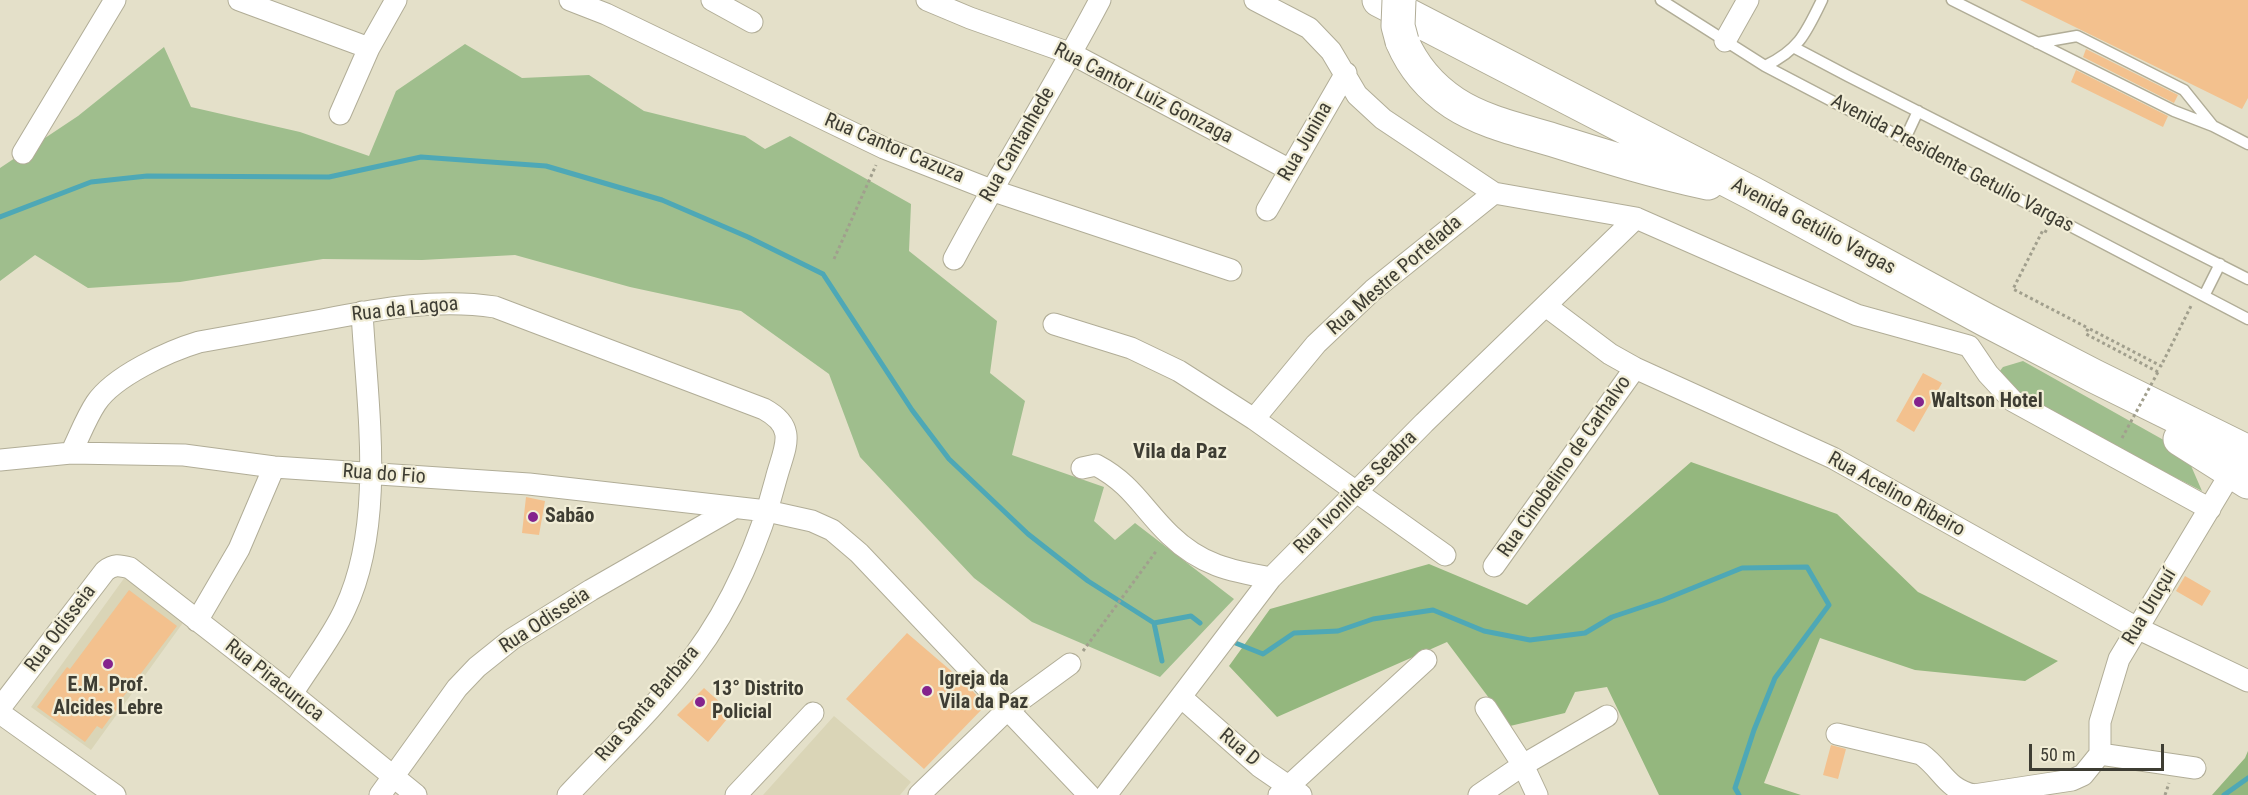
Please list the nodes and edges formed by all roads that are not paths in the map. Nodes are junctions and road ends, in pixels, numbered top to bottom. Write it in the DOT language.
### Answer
graph roads {
  1 [pos="115,0"];
  2 [pos="239,0"];
  3 [pos="396,0"];
  4 [pos="570,0"];
  5 [pos="712,0"];
  6 [pos="927,0"];
  7 [pos="1100,0"];
  8 [pos="1255,0"];
  9 [pos="1379,0"];
  10 [pos="1399,0"];
  11 [pos="1661,0"];
  12 [pos="1748,0"];
  13 [pos="1822,0"];
  14 [pos="1952,0"];
  15 [pos="608,7"];
  16 [pos="752,22"];
  17 [pos="1725,41"];
  18 [pos="2037,43"];
  19 [pos="369,48"];
  20 [pos="1795,48"];
  21 [pos="1071,54"];
  22 [pos="1765,66"];
  23 [pos="1346,73"];
  24 [pos="1918,111"];
  25 [pos="340,114"];
  26 [pos="2213,126"];
  27 [pos="1905,139"];
  28 [pos="2248,144"];
  29 [pos="23,153"];
  30 [pos="1290,170"];
  31 [pos="991,190"];
  32 [pos="1494,193"];
  33 [pos="1752,193"];
  34 [pos="1267,210"];
  35 [pos="1636,218"];
  36 [pos="954,259"];
  37 [pos="2220,264"];
  38 [pos="1231,270"];
  39 [pos="2248,279"];
  40 [pos="2204,296"];
  41 [pos="1546,306"];
  42 [pos="362,312"];
  43 [pos="2248,320"];
  44 [pos="1054,324"];
  45 [pos="1977,333"];
  46 [pos="1635,368"];
  47 [pos="1254,419"];
  48 [pos="71,453"];
  49 [pos="0,460"];
  50 [pos="274,467"];
  51 [pos="1082,468"];
  52 [pos="2243,468"];
  53 [pos="372,474"];
  54 [pos="1358,491"];
  55 [pos="734,508"];
  56 [pos="2210,508"];
  57 [pos="768,511"];
  58 [pos="1445,555"];
  59 [pos="1494,566"];
  60 [pos="130,568"];
  61 [pos="1271,578"];
  62 [pos="197,621"];
  63 [pos="2137,628"];
  64 [pos="1077,657"];
  65 [pos="1426,660"];
  66 [pos="2248,681"];
  67 [pos="292,694"];
  68 [pos="1181,697"];
  69 [pos="0,708"];
  70 [pos="1486,708"];
  71 [pos="1007,710"];
  72 [pos="0,713"];
  73 [pos="813,713"];
  74 [pos="1607,716"];
  75 [pos="1837,734"];
  76 [pos="2100,754"];
  77 [pos="1523,765"];
  78 [pos="2195,768"];
  79 [pos="394,777"];
  80 [pos="1289,792"];
  81 [pos="1483,792"];
  82 [pos="115,795"];
  83 [pos="380,795"];
  84 [pos="416,795"];
  85 [pos="568,795"];
  86 [pos="736,795"];
  87 [pos="919,795"];
  88 [pos="1089,795"];
  89 [pos="1106,795"];
  90 [pos="1537,795"];
  1 -- 29 [label="street"];
  2 -- 19 [label="street"];
  3 -- 19 [label="street"];
  4 -- 15 [label="street, Rua Cantor Cazuza"];
  5 -- 16 [label="street"];
  6 -- 21 [label="street, Rua Cantor Luiz Gonzaga"];
  7 -- 21 [label="street, Rua Cantanhede"];
  8 -- 23 [label="street"];
  9 -- 33 [label="highway, Avenida Getúlio Vargas"];
  10 -- 33 [label="highway, bridge"];
  11 -- 17 [label="lane, Avenida Presidente Getulio Vargas"];
  12 -- 17 [label="street"];
  13 -- 20 [label="lane"];
  14 -- 18 [label="lane"];
  15 -- 31 [label="street, Rua Cantor Cazuza"];
  17 -- 22 [label="lane, Avenida Presidente Getulio Vargas"];
  18 -- 26 [label="lane"];
  18 -- 26 [label="lane"];
  19 -- 25 [label="street"];
  20 -- 22 [label="lane"];
  20 -- 24 [label="lane"];
  21 -- 30 [label="street, Rua Cantor Luiz Gonzaga"];
  21 -- 31 [label="street, Rua Cantanhede"];
  22 -- 27 [label="lane, Avenida Presidente Getulio Vargas"];
  23 -- 30 [label="street, Rua Junina"];
  23 -- 32 [label="street"];
  24 -- 27 [label="lane"];
  24 -- 37 [label="lane"];
  26 -- 28 [label="lane"];
  27 -- 40 [label="lane, Avenida Presidente Getulio Vargas"];
  30 -- 34 [label="street, Rua Junina"];
  31 -- 36 [label="street, Rua Cantanhede"];
  31 -- 38 [label="street, Rua Cantor Cazuza"];
  32 -- 35 [label="street"];
  32 -- 47 [label="street, Rua Mestre Portelada"];
  33 -- 45 [label="highway, Avenida Getúlio Vargas"];
  35 -- 41 [label="street, Rua Ivonildes Seabra"];
  35 -- 45 [label="street"];
  37 -- 39 [label="lane"];
  37 -- 40 [label="lane"];
  40 -- 43 [label="lane, Avenida Presidente Getulio Vargas"];
  41 -- 46 [label="street, Rua Acelino Ribeiro"];
  41 -- 54 [label="street, Rua Ivonildes Seabra"];
  42 -- 48 [label="street, Rua da Lagoa"];
  42 -- 53 [label="street"];
  42 -- 57 [label="street, Rua da Lagoa"];
  44 -- 47 [label="street"];
  45 -- 52 [label="highway, Avenida Getúlio Vargas"];
  45 -- 56 [label="street"];
  46 -- 59 [label="street, Rua Cinobelino de Carhalvo"];
  46 -- 63 [label="street, Rua Acelino Ribeiro"];
  47 -- 54 [label="street"];
  48 -- 49 [label="street, Rua do Fio"];
  48 -- 50 [label="street, Rua do Fio"];
  50 -- 53 [label="street, Rua do Fio"];
  50 -- 62 [label="street"];
  51 -- 61 [label="street"];
  52 -- 56 [label="street, Rua Uruçuí"];
  53 -- 55 [label="street, Rua do Fio"];
  53 -- 67 [label="street"];
  54 -- 58 [label="street"];
  54 -- 61 [label="street, Rua Ivonildes Seabra"];
  55 -- 57 [label="street, Rua do Fio"];
  55 -- 79 [label="street, Rua Odisseia"];
  56 -- 63 [label="street, Rua Uruçuí"];
  57 -- 71 [label="street, Rua do Fio"];
  57 -- 85 [label="street, Rua Santa Barbara"];
  60 -- 62 [label="street, Rua Piracuruca"];
  60 -- 69 [label="street, Rua Odisseia"];
  61 -- 68 [label="street, Rua Ivonildes Seabra"];
  62 -- 67 [label="street, Rua Piracuruca"];
  63 -- 66 [label="street, Rua Acelino Ribeiro"];
  63 -- 76 [label="street, Rua Uruçuí"];
  64 -- 71 [label="street"];
  65 -- 80 [label="street"];
  67 -- 79 [label="street, Rua Piracuruca"];
  68 -- 80 [label="street, Rua D"];
  68 -- 89 [label="street, Rua Ivonildes Seabra"];
  70 -- 77 [label="street"];
  71 -- 87 [label="street"];
  71 -- 88 [label="street, Rua do Fio"];
  72 -- 82 [label="street"];
  73 -- 86 [label="street"];
  74 -- 77 [label="street"];
  75 -- 76 [label="street"];
  76 -- 78 [label="street"];
  77 -- 81 [label="street"];
  77 -- 90 [label="street"];
  79 -- 83 [label="street, Rua Odisseia"];
  79 -- 84 [label="street, Rua Piracuruca"];
}
